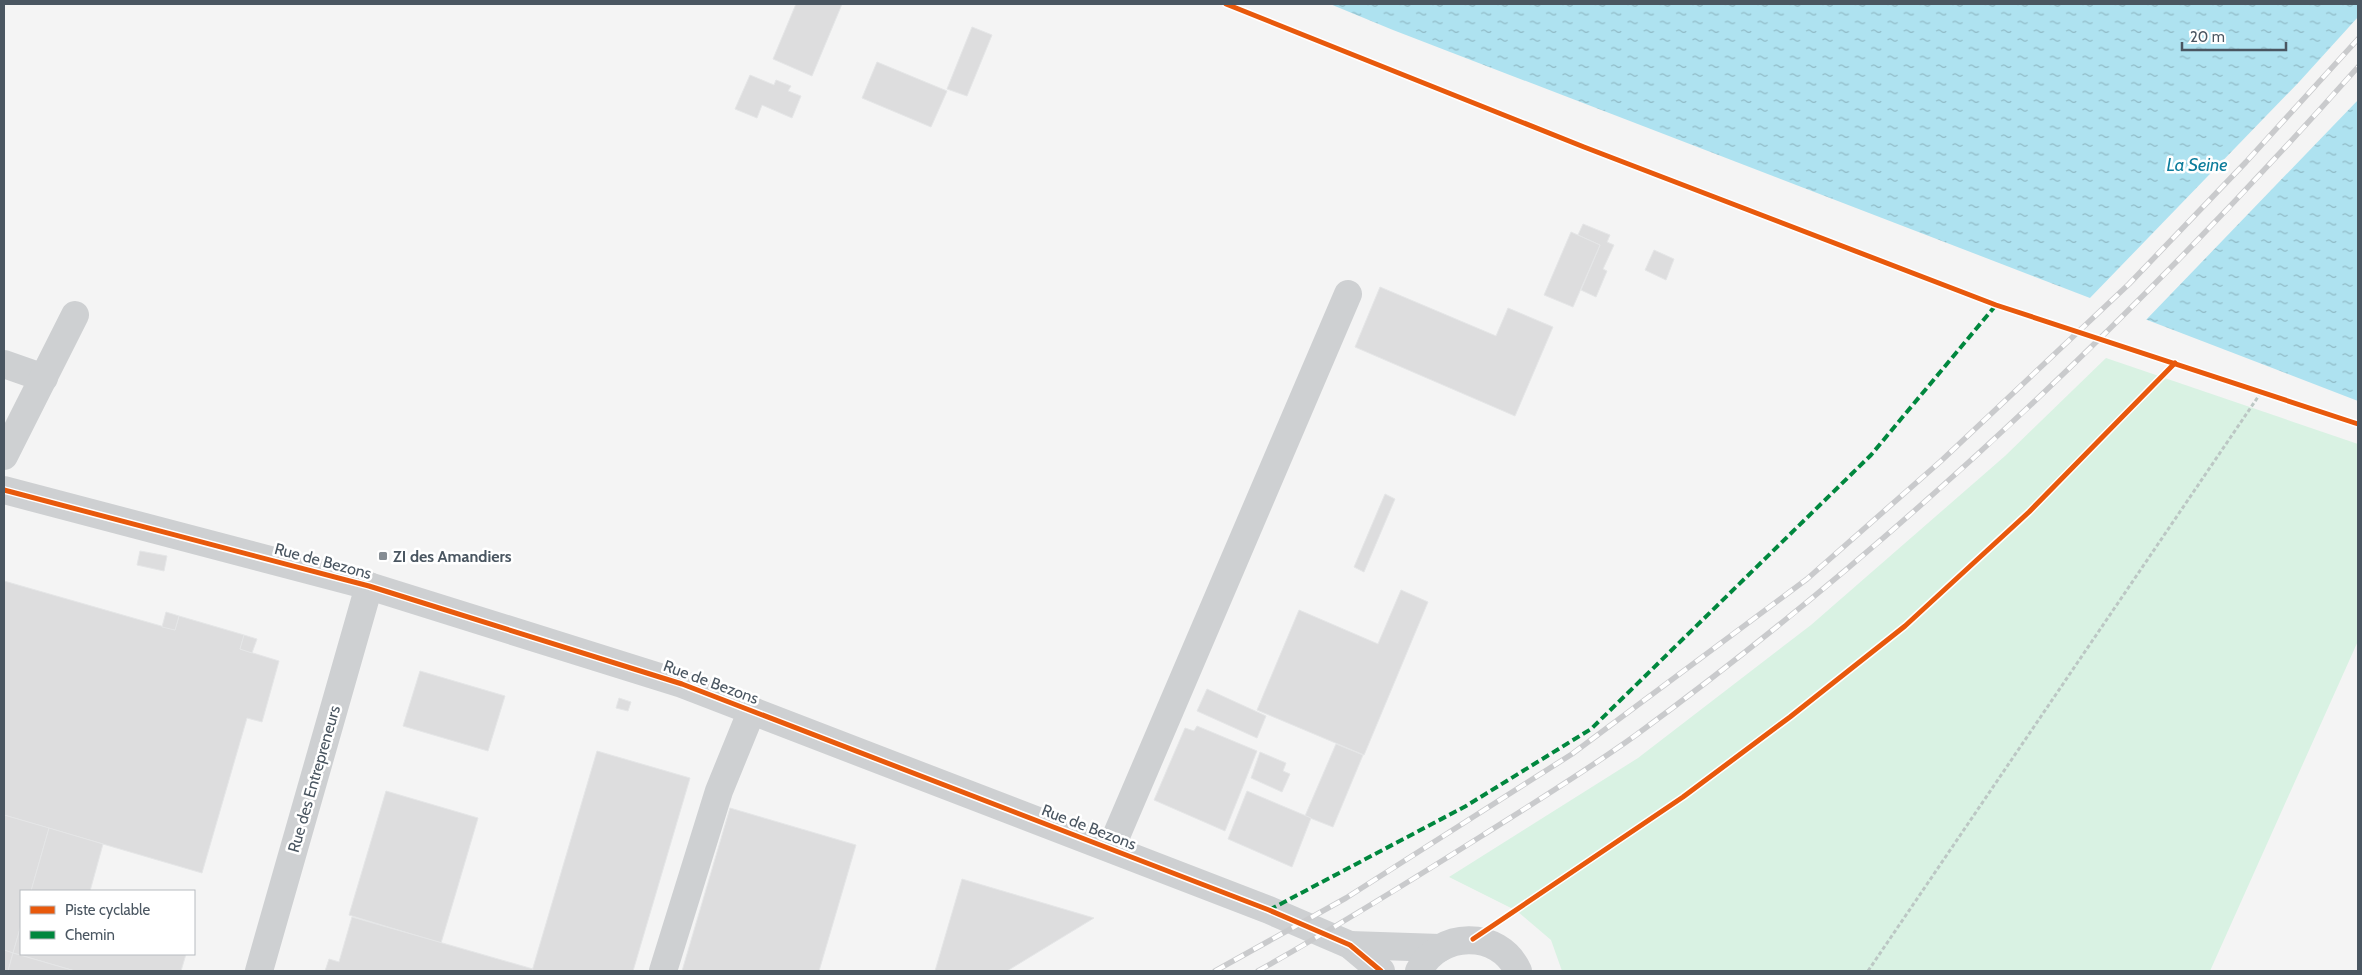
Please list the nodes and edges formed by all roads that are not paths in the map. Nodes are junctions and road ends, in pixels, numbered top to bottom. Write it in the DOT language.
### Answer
graph roads {
  1 [pos="1348,294"];
  2 [pos="75,315"];
  3 [pos="4,364"];
  4 [pos="44,378"];
  5 [pos="4,456"];
  6 [pos="4,490"];
  7 [pos="369,586"];
  8 [pos="752,710"];
  9 [pos="1111,848"];
  10 [pos="1350,945"];
  11 [pos="1440,948"];
  12 [pos="259,971"];
  13 [pos="663,971"];
  14 [pos="1381,971"];
  15 [pos="1419,971"];
  16 [pos="1518,971"];
  1 -- 9 [label="street"];
  2 -- 4 [label="street"];
  3 -- 4 [label="street"];
  4 -- 5 [label="street"];
  6 -- 7 [label="street, Rue de Bezons"];
  7 -- 8 [label="street, Rue de Bezons"];
  7 -- 12 [label="street, Rue des Entrepreneurs"];
  8 -- 9 [label="street, Rue de Bezons"];
  8 -- 13 [label="street"];
  9 -- 10 [label="street, Rue de Bezons"];
  10 -- 11 [label="street, Rue de Bezons"];
  10 -- 14 [label="street, Rue de Bezons"];
  11 -- 15 [label="street, Rue de Bezons"];
  11 -- 16 [label="street, Rue de Bezons"];
}
